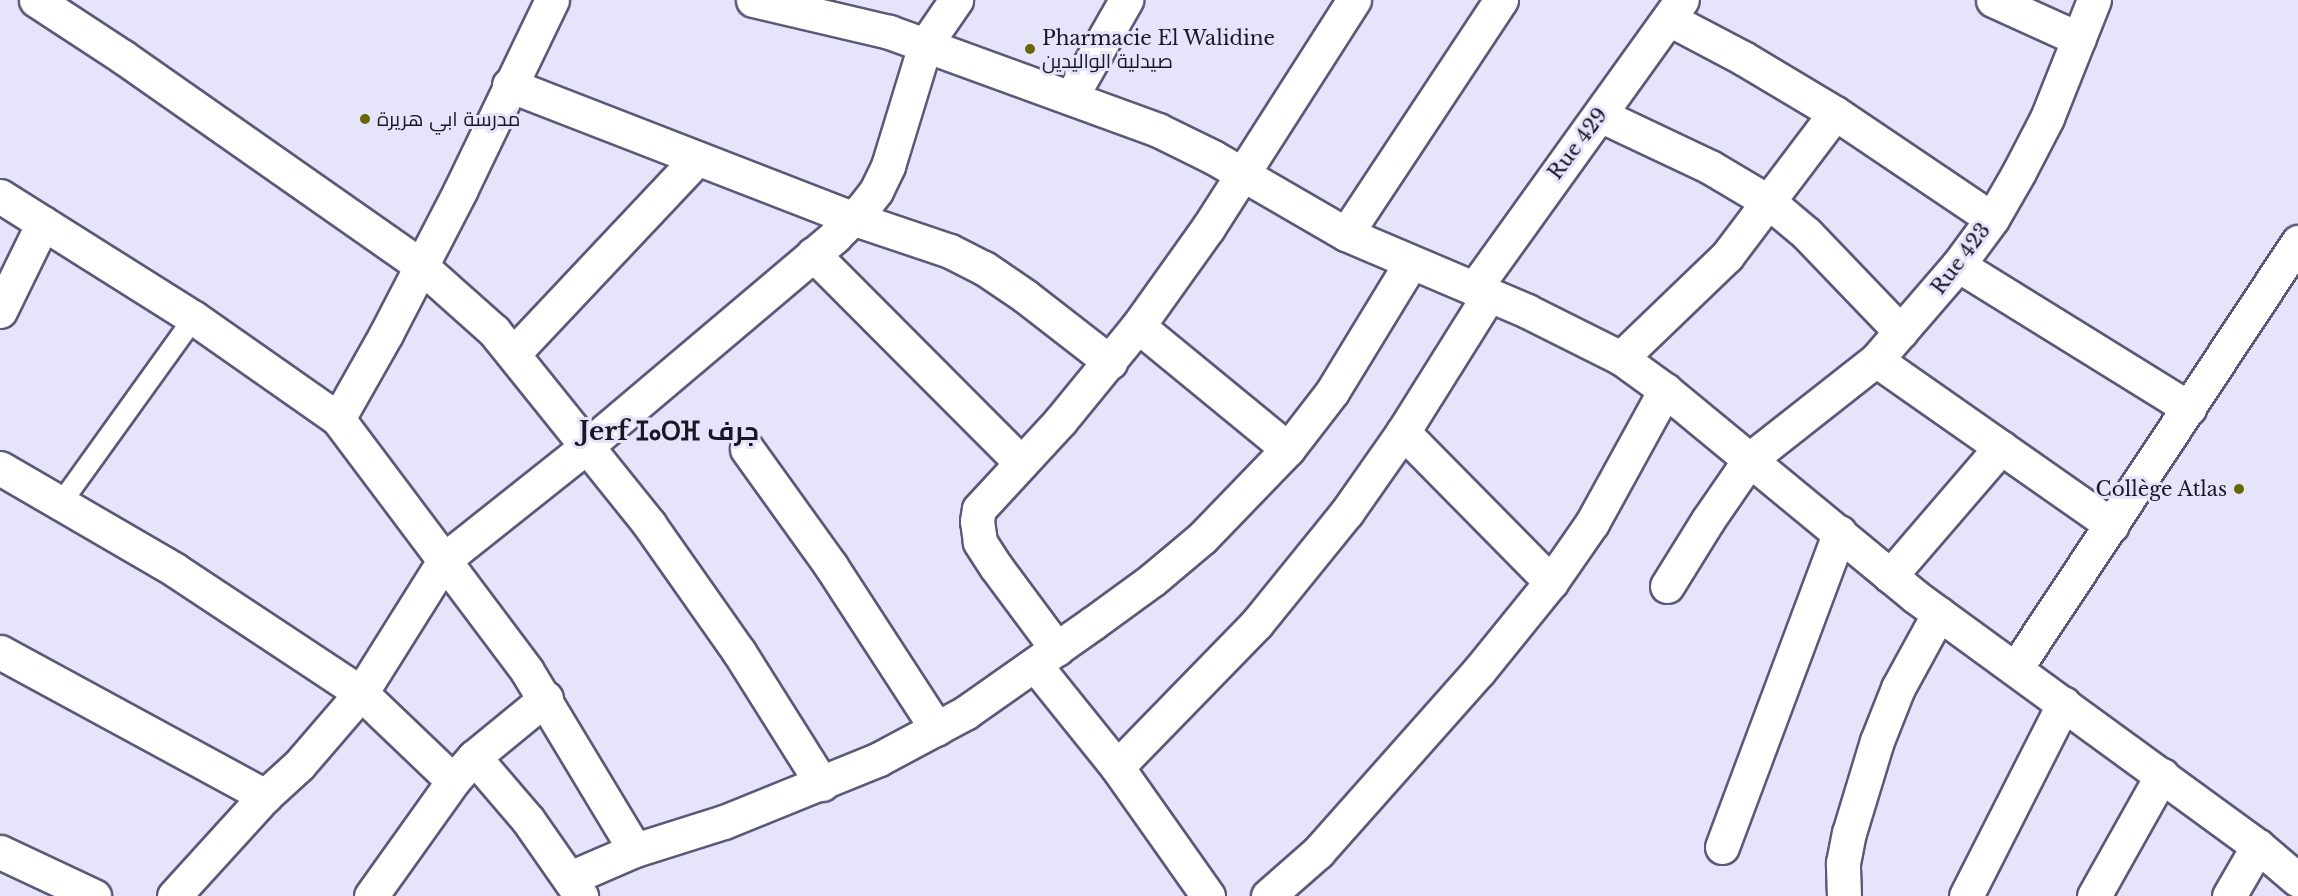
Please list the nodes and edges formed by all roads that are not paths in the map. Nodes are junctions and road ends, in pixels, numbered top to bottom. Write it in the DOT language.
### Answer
graph roads {
  1 [pos="36,0"];
  2 [pos="552,0"];
  3 [pos="753,0"];
  4 [pos="956,0"];
  5 [pos="1126,0"];
  6 [pos="1354,0"];
  7 [pos="1501,0"];
  8 [pos="1993,0"];
  9 [pos="2094,0"];
  10 [pos="1676,10"];
  11 [pos="2079,39"];
  12 [pos="925,45"];
  13 [pos="509,85"];
  14 [pos="1071,97"];
  15 [pos="1835,114"];
  16 [pos="1600,115"];
  17 [pos="697,159"];
  18 [pos="1242,174"];
  19 [pos="0,196"];
  20 [pos="1769,202"];
  21 [pos="852,218"];
  22 [pos="1992,219"];
  23 [pos="43,223"];
  24 [pos="1346,234"];
  25 [pos="2298,242"];
  26 [pos="813,254"];
  27 [pos="1410,264"];
  28 [pos="1958,265"];
  29 [pos="421,266"];
  30 [pos="1482,292"];
  31 [pos="0,311"];
  32 [pos="194,318"];
  33 [pos="1138,326"];
  34 [pos="1901,332"];
  35 [pos="514,353"];
  36 [pos="1621,358"];
  37 [pos="1876,360"];
  38 [pos="1110,362"];
  39 [pos="1665,390"];
  40 [pos="2190,408"];
  41 [pos="338,418"];
  42 [pos="1403,432"];
  43 [pos="587,446"];
  44 [pos="2001,447"];
  45 [pos="747,449"];
  46 [pos="1288,449"];
  47 [pos="1750,459"];
  48 [pos="1021,463"];
  49 [pos="0,468"];
  50 [pos="61,503"];
  51 [pos="2112,525"];
  52 [pos="1840,532"];
  53 [pos="445,559"];
  54 [pos="1890,576"];
  55 [pos="1551,582"];
  56 [pos="1667,586"];
  57 [pos="1939,613"];
  58 [pos="0,652"];
  59 [pos="1046,657"];
  60 [pos="2016,668"];
  61 [pos="362,693"];
  62 [pos="546,698"];
  63 [pos="2064,703"];
  64 [pos="937,729"];
  65 [pos="474,757"];
  66 [pos="1117,767"];
  67 [pos="2162,775"];
  68 [pos="453,781"];
  69 [pos="822,783"];
  70 [pos="265,796"];
  71 [pos="2258,846"];
  72 [pos="1722,847"];
  73 [pos="635,850"];
  74 [pos="0,852"];
  75 [pos="2298,880"];
  76 [pos="575,887"];
  77 [pos="94,896"];
  78 [pos="174,896"];
  79 [pos="371,896"];
  80 [pos="1208,896"];
  81 [pos="1268,896"];
  82 [pos="1844,896"];
  83 [pos="1966,896"];
  84 [pos="2094,896"];
  85 [pos="2229,896"];
  1 -- 29 [label="street"];
  2 -- 13 [label="street"];
  3 -- 12 [label="street"];
  4 -- 12 [label="street"];
  5 -- 14 [label="street"];
  6 -- 18 [label="street"];
  7 -- 24 [label="street"];
  8 -- 11 [label="street"];
  9 -- 11 [label="street, Rue 423"];
  10 -- 15 [label="street"];
  10 -- 16 [label="street, Rue 429"];
  11 -- 22 [label="street, Rue 423"];
  12 -- 14 [label="street"];
  12 -- 21 [label="street"];
  13 -- 17 [label="street"];
  13 -- 29 [label="street"];
  14 -- 18 [label="street"];
  15 -- 20 [label="street"];
  15 -- 22 [label="street"];
  16 -- 20 [label="street"];
  16 -- 30 [label="street, Rue 429"];
  17 -- 21 [label="street"];
  17 -- 35 [label="street"];
  18 -- 24 [label="street"];
  18 -- 33 [label="street"];
  19 -- 23 [label="street"];
  20 -- 34 [label="street"];
  20 -- 36 [label="street"];
  21 -- 26 [label="street"];
  21 -- 38 [label="street"];
  22 -- 28 [label="street, Rue 423"];
  23 -- 31 [label="street"];
  23 -- 32 [label="street"];
  24 -- 27 [label="street"];
  25 -- 40 [label="street"];
  26 -- 43 [label="street"];
  26 -- 48 [label="street"];
  27 -- 30 [label="street"];
  27 -- 46 [label="street"];
  28 -- 34 [label="street, Rue 423"];
  28 -- 40 [label="street"];
  29 -- 35 [label="street"];
  29 -- 41 [label="street"];
  30 -- 36 [label="street"];
  30 -- 42 [label="street, Rue 429"];
  32 -- 41 [label="street"];
  32 -- 50 [label="lane"];
  33 -- 38 [label="street"];
  33 -- 46 [label="street"];
  34 -- 37 [label="street, Rue 423"];
  35 -- 43 [label="street"];
  36 -- 39 [label="street"];
  37 -- 44 [label="street"];
  37 -- 47 [label="street, Rue 423"];
  38 -- 48 [label="street"];
  39 -- 47 [label="street"];
  39 -- 55 [label="street"];
  40 -- 51 [label="street"];
  41 -- 53 [label="street"];
  42 -- 55 [label="street"];
  42 -- 66 [label="street, Rue 429"];
  43 -- 53 [label="street"];
  43 -- 69 [label="street"];
  44 -- 51 [label="street"];
  44 -- 54 [label="street"];
  45 -- 64 [label="street"];
  46 -- 59 [label="street"];
  47 -- 52 [label="street"];
  47 -- 56 [label="street, Rue 423"];
  48 -- 59 [label="street"];
  49 -- 50 [label="street"];
  50 -- 61 [label="street"];
  51 -- 60 [label="street"];
  52 -- 54 [label="street"];
  52 -- 72 [label="street"];
  53 -- 61 [label="street"];
  53 -- 62 [label="street"];
  54 -- 57 [label="street"];
  55 -- 81 [label="street"];
  57 -- 60 [label="street"];
  57 -- 82 [label="street"];
  58 -- 70 [label="street"];
  59 -- 64 [label="street"];
  59 -- 66 [label="street"];
  60 -- 63 [label="street"];
  61 -- 68 [label="street"];
  61 -- 70 [label="street"];
  62 -- 65 [label="street"];
  62 -- 73 [label="street"];
  63 -- 67 [label="street"];
  63 -- 83 [label="street"];
  64 -- 69 [label="street"];
  65 -- 68 [label="street"];
  65 -- 76 [label="street"];
  66 -- 80 [label="street"];
  67 -- 71 [label="street"];
  67 -- 84 [label="street"];
  68 -- 79 [label="street"];
  69 -- 73 [label="street"];
  70 -- 78 [label="street"];
  71 -- 75 [label="street"];
  71 -- 85 [label="street"];
  73 -- 76 [label="street"];
  74 -- 77 [label="street"];
}
